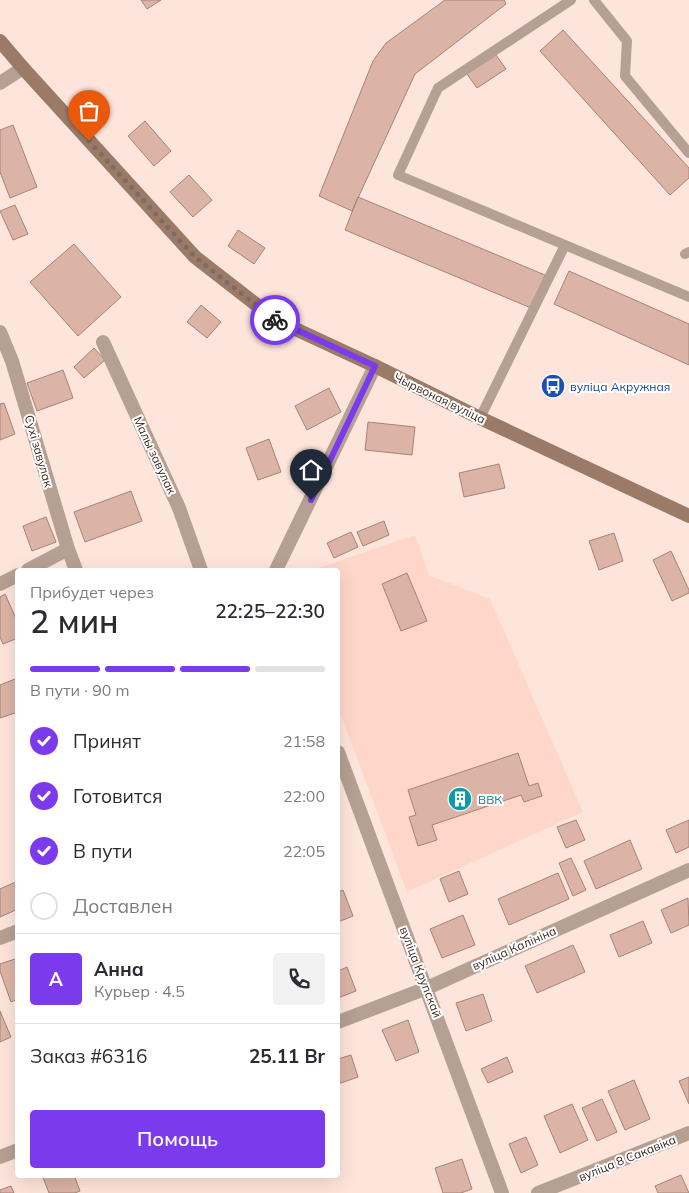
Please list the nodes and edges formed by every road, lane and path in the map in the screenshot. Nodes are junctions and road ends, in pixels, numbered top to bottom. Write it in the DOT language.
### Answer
graph roads {
  1 [pos="572,0"];
  2 [pos="594,0"];
  3 [pos="0,41"];
  4 [pos="23,68"];
  5 [pos="0,83"];
  6 [pos="689,152"];
  7 [pos="565,245"];
  8 [pos="689,297"];
  9 [pos="0,332"];
  10 [pos="103,342"];
  11 [pos="375,366"];
  12 [pos="480,418"];
  13 [pos="689,516"];
  14 [pos="68,549"];
  15 [pos="32,568"];
  16 [pos="75,568"];
  17 [pos="200,568"];
  18 [pos="277,568"];
  19 [pos="15,576"];
  20 [pos="0,584"];
  21 [pos="340,764"];
  22 [pos="343,783"];
  23 [pos="689,870"];
  24 [pos="15,932"];
  25 [pos="0,938"];
  26 [pos="427,988"];
  27 [pos="340,1021"];
  28 [pos="689,1133"];
  29 [pos="15,1151"];
  30 [pos="0,1157"];
  31 [pos="502,1193"];
  32 [pos="538,1193"];
  1 -- 7 [label="lane"];
  2 -- 6 [label="lane"];
  3 -- 4 [label="main road, Чырвоная вуліца"];
  4 -- 5 [label="street"];
  4 -- 11 [label="main road, Чырвоная вуліца"];
  7 -- 8 [label="lane"];
  7 -- 12 [label="lane"];
  9 -- 14 [label="street, Сухі завулак"];
  10 -- 17 [label="street, Малы завулак"];
  11 -- 12 [label="main road, Чырвоная вуліца"];
  11 -- 18 [label="street"];
  12 -- 13 [label="main road, Чырвоная вуліца"];
  14 -- 15 [label="street"];
  14 -- 16 [label="street, Сухі завулак"];
  19 -- 20 [label="street"];
  21 -- 22 [label="street, вуліца Крупскай"];
  22 -- 26 [label="street, вуліца Крупскай"];
  23 -- 26 [label="street, вуліца Калініна"];
  24 -- 25 [label="street"];
  26 -- 27 [label="street, вуліца Калініна"];
  26 -- 31 [label="street, вуліца Крупскай"];
  28 -- 32 [label="street, вуліца 8 Сакавіка"];
  29 -- 30 [label="street"];
}
